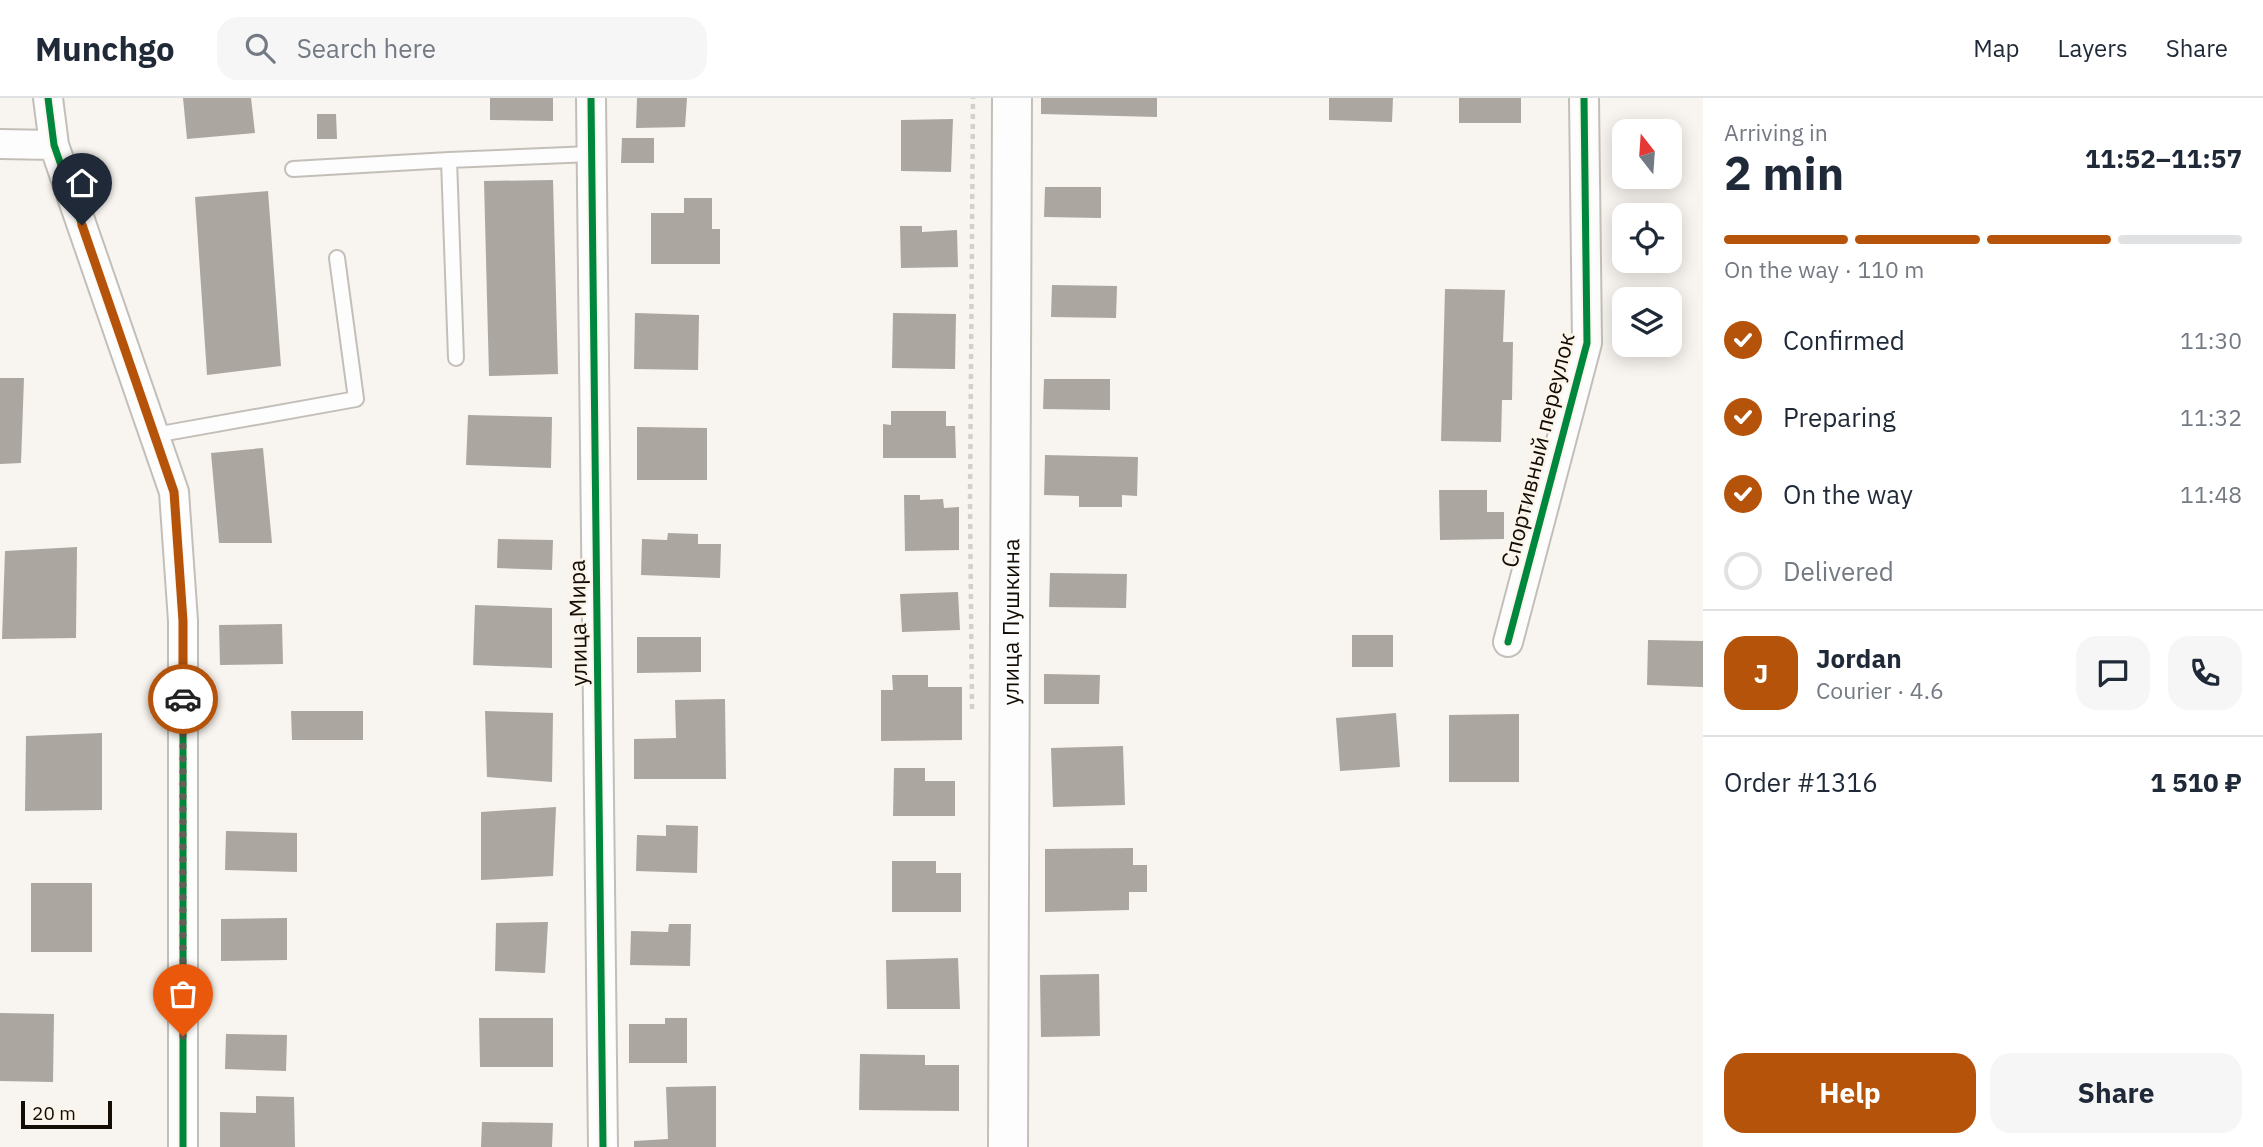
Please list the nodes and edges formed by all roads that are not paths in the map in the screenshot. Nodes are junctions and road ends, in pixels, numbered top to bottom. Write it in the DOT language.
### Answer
graph roads {
  1 [pos="48,98"];
  2 [pos="591,98"];
  3 [pos="1012,98"];
  4 [pos="1584,98"];
  5 [pos="0,144"];
  6 [pos="54,145"];
  7 [pos="591,154"];
  8 [pos="449,160"];
  9 [pos="293,169"];
  10 [pos="337,258"];
  11 [pos="456,358"];
  12 [pos="155,435"];
  13 [pos="1508,642"];
  14 [pos="183,1147"];
  15 [pos="603,1147"];
  16 [pos="1008,1147"];
  1 -- 6 [label="street"];
  2 -- 7 [label="street, улица Мира"];
  3 -- 16 [label="main road, улица Пушкина"];
  4 -- 13 [label="street, Спортивный переулок"];
  5 -- 6 [label="street"];
  6 -- 12 [label="street"];
  7 -- 8 [label="lane"];
  7 -- 15 [label="street, улица Мира"];
  8 -- 9 [label="lane"];
  8 -- 11 [label="lane"];
  10 -- 12 [label="lane"];
  12 -- 14 [label="street"];
}
